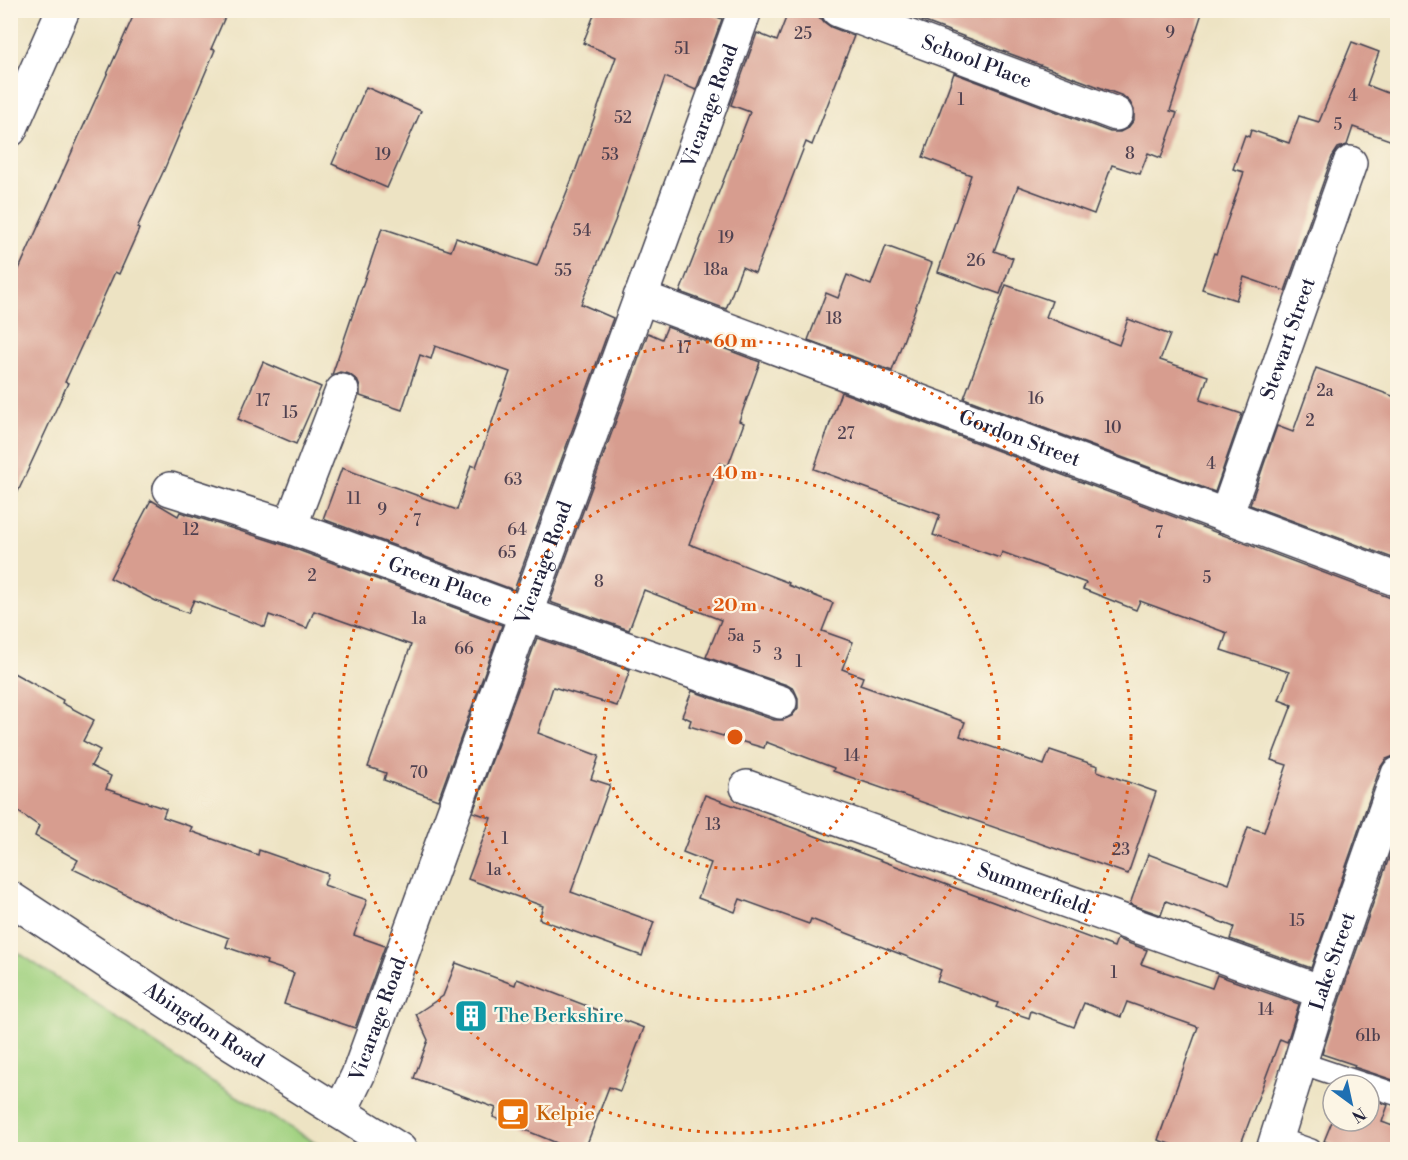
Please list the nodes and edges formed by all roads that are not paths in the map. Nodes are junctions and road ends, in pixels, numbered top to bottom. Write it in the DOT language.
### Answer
graph roads {
  1 [pos="63,10"];
  2 [pos="745,10"];
  3 [pos="838,10"];
  4 [pos="1116,114"];
  5 [pos="10,130"];
  6 [pos="1350,163"];
  7 [pos="640,297"];
  8 [pos="342,391"];
  9 [pos="170,489"];
  10 [pos="1226,516"];
  11 [pos="290,527"];
  12 [pos="1398,580"];
  13 [pos="526,614"];
  14 [pos="780,702"];
  15 [pos="1398,774"];
  16 [pos="747,787"];
  17 [pos="10,898"];
  18 [pos="1322,992"];
  19 [pos="1301,1063"];
  20 [pos="1331,1073"];
  21 [pos="1381,1089"];
  22 [pos="1398,1095"];
  23 [pos="340,1112"];
  24 [pos="1275,1144"];
  25 [pos="400,1149"];
  26 [pos="1311,1149"];
  1 -- 5 [label="street"];
  2 -- 7 [label="street, Vicarage Road"];
  3 -- 4 [label="street, School Place"];
  6 -- 10 [label="street, Stewart Street"];
  7 -- 10 [label="street, Gordon Street"];
  7 -- 13 [label="street, Vicarage Road"];
  8 -- 11 [label="street"];
  9 -- 11 [label="street, Green Place"];
  10 -- 12 [label="street, Gordon Street"];
  11 -- 13 [label="street, Green Place"];
  13 -- 14 [label="street, Green Place"];
  13 -- 23 [label="street, Vicarage Road"];
  15 -- 18 [label="street, Lake Street"];
  16 -- 18 [label="street, Summerfield"];
  17 -- 23 [label="street, Abingdon Road"];
  18 -- 19 [label="street, Lake Street"];
  19 -- 20 [label="lane"];
  19 -- 24 [label="street, Lake Street"];
  21 -- 22 [label="lane"];
  23 -- 25 [label="street, Abingdon Road"];
  24 -- 26 [label="lane"];
}
